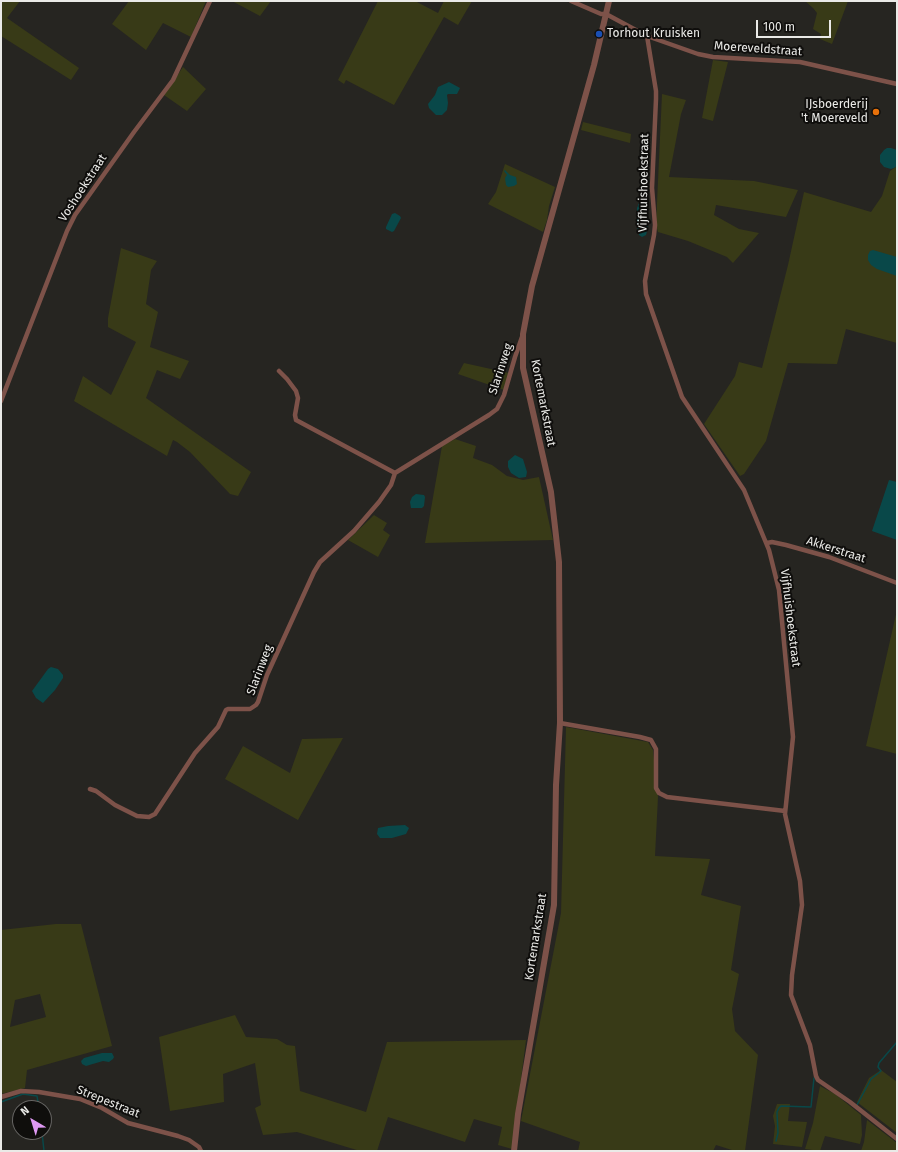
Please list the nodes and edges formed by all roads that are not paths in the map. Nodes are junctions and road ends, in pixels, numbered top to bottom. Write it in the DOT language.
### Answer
graph roads {
  1 [pos="210,1"];
  2 [pos="571,1"];
  3 [pos="609,1"];
  4 [pos="604,14"];
  5 [pos="647,36"];
  6 [pos="897,84"];
  7 [pos="523,334"];
  8 [pos="279,371"];
  9 [pos="1,401"];
  10 [pos="395,472"];
  11 [pos="767,543"];
  12 [pos="897,583"];
  13 [pos="560,724"];
  14 [pos="90,789"];
  15 [pos="785,811"];
  16 [pos="1,1097"];
  17 [pos="897,1139"];
  18 [pos="201,1151"];
  19 [pos="514,1151"];
  1 -- 9 [label="street, Voshoekstraat"];
  2 -- 4 [label="street, Moereveldstraat"];
  3 -- 4 [label="street, Kortemarkstraat"];
  4 -- 5 [label="street, Moereveldstraat"];
  4 -- 7 [label="street, Kortemarkstraat"];
  5 -- 6 [label="street, Moereveldstraat"];
  5 -- 11 [label="street, Vijfhuishoekstraat"];
  7 -- 10 [label="street, Slarinweg"];
  7 -- 13 [label="street, Kortemarkstraat"];
  8 -- 10 [label="street"];
  10 -- 14 [label="street, Slarinweg"];
  11 -- 12 [label="street, Akkerstraat"];
  11 -- 15 [label="street, Vijfhuishoekstraat"];
  13 -- 15 [label="street"];
  13 -- 19 [label="street, Kortemarkstraat"];
  15 -- 17 [label="street, Vijfhuishoekstraat"];
  16 -- 18 [label="street, Strepestraat"];
}
